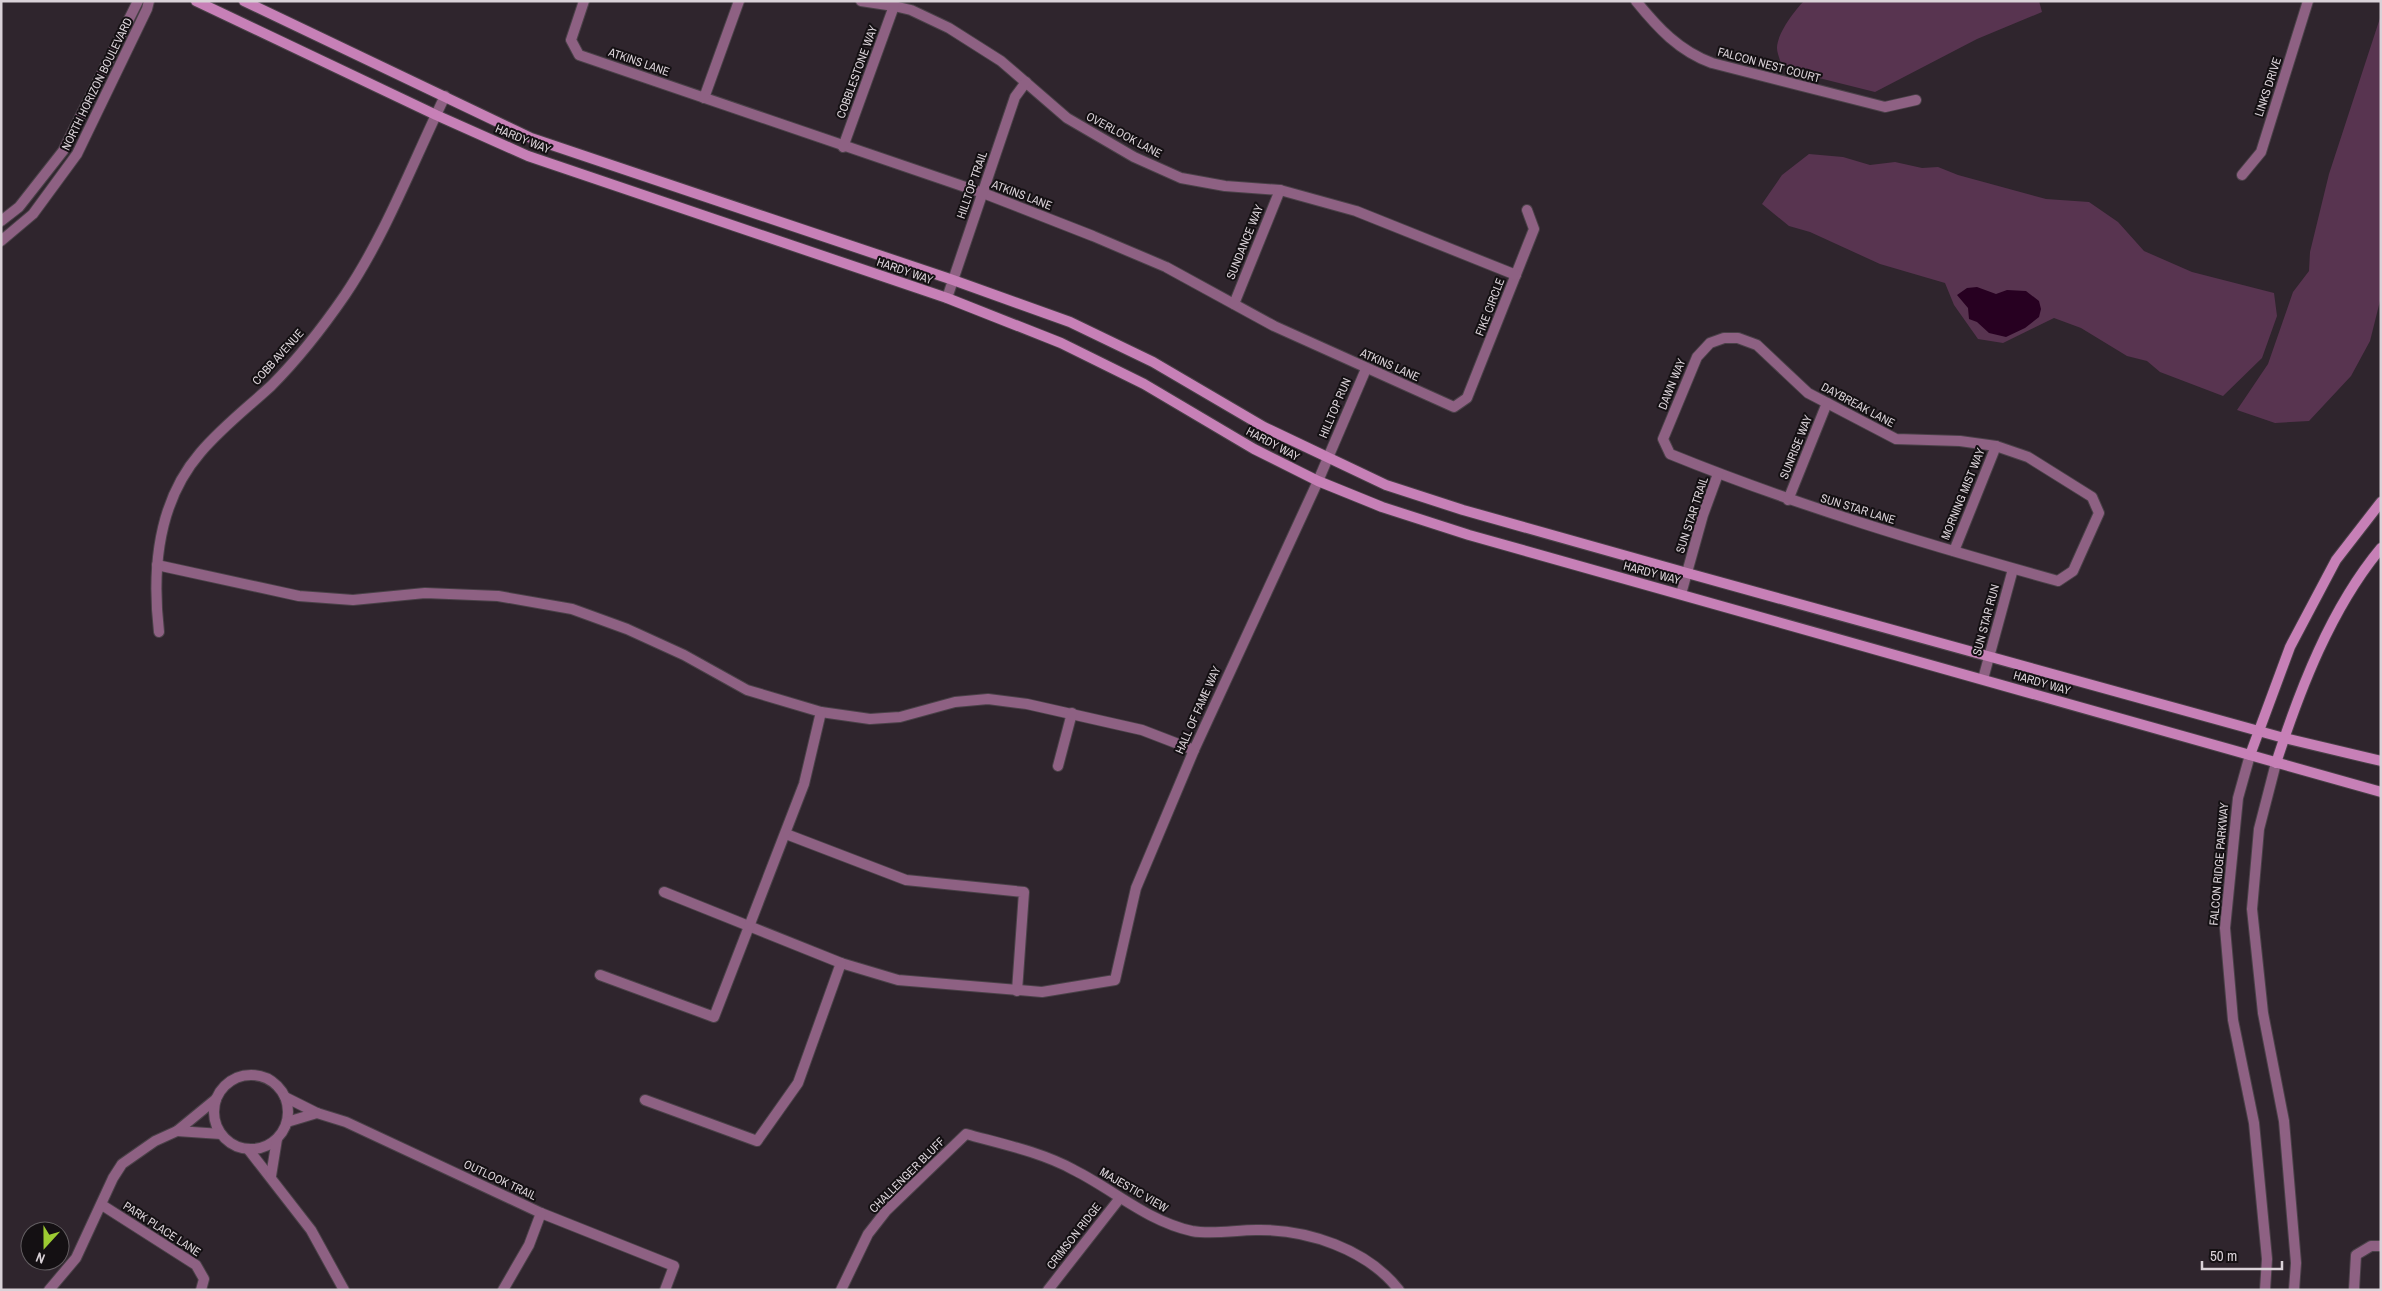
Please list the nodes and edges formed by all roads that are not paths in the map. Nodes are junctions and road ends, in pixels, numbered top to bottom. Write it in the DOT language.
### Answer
graph roads {
  1 [pos="138,1"];
  2 [pos="149,1"];
  3 [pos="196,1"];
  4 [pos="244,1"];
  5 [pos="584,1"];
  6 [pos="739,1"];
  7 [pos="861,1"];
  8 [pos="1636,1"];
  9 [pos="2308,1"];
  10 [pos="894,6"];
  11 [pos="1026,82"];
  12 [pos="445,96"];
  13 [pos="704,98"];
  14 [pos="1916,100"];
  15 [pos="436,115"];
  16 [pos="843,147"];
  17 [pos="2242,175"];
  18 [pos="1280,190"];
  19 [pos="983,193"];
  20 [pos="1527,210"];
  21 [pos="1,221"];
  22 [pos="1,241"];
  23 [pos="1516,275"];
  24 [pos="953,280"];
  25 [pos="947,298"];
  26 [pos="1234,304"];
  27 [pos="1710,344"];
  28 [pos="1366,369"];
  29 [pos="1827,403"];
  30 [pos="1454,407"];
  31 [pos="1663,439"];
  32 [pos="1996,446"];
  33 [pos="1327,458"];
  34 [pos="1718,474"];
  35 [pos="1318,481"];
  36 [pos="1788,500"];
  37 [pos="2381,502"];
  38 [pos="2381,548"];
  39 [pos="1954,551"];
  40 [pos="157,565"];
  41 [pos="2013,569"];
  42 [pos="1687,573"];
  43 [pos="2058,581"];
  44 [pos="1681,594"];
  45 [pos="160,632"];
  46 [pos="1989,656"];
  47 [pos="1983,679"];
  48 [pos="821,712"];
  49 [pos="1072,713"];
  50 [pos="2259,730"];
  51 [pos="2284,738"];
  52 [pos="1194,750"];
  53 [pos="2250,754"];
  54 [pos="2381,761"];
  55 [pos="2276,763"];
  56 [pos="1058,766"];
  57 [pos="2381,792"];
  58 [pos="786,834"];
  59 [pos="664,892"];
  60 [pos="748,927"];
  61 [pos="841,963"];
  62 [pos="600,975"];
  63 [pos="1017,991"];
  64 [pos="285,1097"];
  65 [pos="216,1099"];
  66 [pos="645,1100"];
  67 [pos="317,1113"];
  68 [pos="287,1122"];
  69 [pos="176,1132"];
  70 [pos="221,1134"];
  71 [pos="966,1134"];
  72 [pos="277,1139"];
  73 [pos="248,1149"];
  74 [pos="271,1176"];
  75 [pos="1120,1198"];
  76 [pos="102,1205"];
  77 [pos="541,1213"];
  78 [pos="2381,1246"];
  79 [pos="49,1290"];
  80 [pos="201,1290"];
  81 [pos="344,1290"];
  82 [pos="503,1290"];
  83 [pos="665,1290"];
  84 [pos="841,1290"];
  85 [pos="1048,1290"];
  86 [pos="1399,1290"];
  87 [pos="2265,1290"];
  88 [pos="2294,1290"];
  89 [pos="2354,1290"];
  1 -- 21 [label="street, NORTH HORIZON BOULEVARD"];
  2 -- 22 [label="street, NORTH HORIZON BOULEVARD"];
  3 -- 15 [label="main road, HARDY WAY"];
  4 -- 12 [label="main road, HARDY WAY"];
  5 -- 13 [label="street, ATKINS LANE"];
  6 -- 13 [label="street"];
  7 -- 10 [label="street, OVERLOOK LANE"];
  8 -- 14 [label="street, FALCON NEST COURT"];
  9 -- 17 [label="street, LINKS DRIVE"];
  10 -- 11 [label="street, OVERLOOK LANE"];
  10 -- 16 [label="street, COBBLESTONE WAY"];
  11 -- 18 [label="street, OVERLOOK LANE"];
  11 -- 19 [label="street, HILLTOP TRAIL"];
  12 -- 15 [label="street, COBB AVENUE"];
  12 -- 24 [label="main road, HARDY WAY"];
  13 -- 16 [label="street, ATKINS LANE"];
  15 -- 25 [label="main road, HARDY WAY"];
  15 -- 40 [label="street, COBB AVENUE"];
  16 -- 19 [label="street, ATKINS LANE"];
  18 -- 23 [label="street, OVERLOOK LANE"];
  18 -- 26 [label="street, SUNDANCE WAY"];
  19 -- 24 [label="street, HILLTOP TRAIL"];
  19 -- 26 [label="street, ATKINS LANE"];
  20 -- 23 [label="street, FIKE CIRCLE"];
  23 -- 30 [label="street, FIKE CIRCLE"];
  24 -- 25 [label="street, HILLTOP TRAIL"];
  24 -- 33 [label="main road, HARDY WAY"];
  25 -- 35 [label="main road, HARDY WAY"];
  26 -- 28 [label="street, ATKINS LANE"];
  27 -- 29 [label="street, DAYBREAK LANE"];
  27 -- 31 [label="street, DAWN WAY"];
  28 -- 30 [label="street, ATKINS LANE"];
  28 -- 33 [label="street, HILLTOP RUN"];
  29 -- 32 [label="street, DAYBREAK LANE"];
  29 -- 36 [label="street, SUNRISE WAY"];
  31 -- 34 [label="street, SUN STAR LANE"];
  32 -- 39 [label="street, MORNING MIST WAY"];
  32 -- 43 [label="street, DAYBREAK LANE"];
  33 -- 35 [label="street, HALL OF FAME WAY"];
  33 -- 42 [label="main road, HARDY WAY"];
  34 -- 36 [label="street, SUN STAR LANE"];
  34 -- 42 [label="street, SUN STAR TRAIL"];
  35 -- 44 [label="main road, HARDY WAY"];
  35 -- 52 [label="street, HALL OF FAME WAY"];
  36 -- 39 [label="street, SUN STAR LANE"];
  37 -- 50 [label="main road, FALCON RIDGE PARKWAY"];
  38 -- 51 [label="main road"];
  39 -- 41 [label="street, SUN STAR LANE"];
  40 -- 45 [label="street, COBB AVENUE"];
  40 -- 48 [label="street"];
  41 -- 43 [label="street, SUN STAR LANE"];
  41 -- 46 [label="street, SUN STAR RUN"];
  42 -- 44 [label="street, SUN STAR TRAIL"];
  42 -- 46 [label="main road, HARDY WAY"];
  44 -- 47 [label="main road, HARDY WAY"];
  46 -- 47 [label="street, SUN STAR RUN"];
  46 -- 50 [label="main road, HARDY WAY"];
  47 -- 53 [label="main road, HARDY WAY"];
  48 -- 49 [label="street"];
  48 -- 58 [label="street"];
  49 -- 52 [label="street"];
  49 -- 56 [label="street"];
  50 -- 51 [label="main road, HARDY WAY"];
  50 -- 53 [label="main road, FALCON RIDGE PARKWAY"];
  51 -- 54 [label="main road, HARDY WAY"];
  51 -- 55 [label="main road"];
  52 -- 63 [label="street, HALL OF FAME WAY"];
  53 -- 55 [label="main road, HARDY WAY"];
  53 -- 87 [label="street, FALCON RIDGE PARKWAY"];
  55 -- 57 [label="main road, HARDY WAY"];
  55 -- 88 [label="street"];
  58 -- 60 [label="street"];
  58 -- 63 [label="street"];
  59 -- 60 [label="street"];
  60 -- 61 [label="street"];
  60 -- 62 [label="street"];
  61 -- 63 [label="street"];
  61 -- 66 [label="street"];
  64 -- 65 [label="street"];
  64 -- 67 [label="street, OUTLOOK TRAIL"];
  64 -- 68 [label="street"];
  65 -- 69 [label="street"];
  65 -- 70 [label="street"];
  67 -- 68 [label="street"];
  67 -- 77 [label="street, OUTLOOK TRAIL"];
  68 -- 72 [label="street"];
  69 -- 70 [label="street"];
  69 -- 76 [label="street"];
  70 -- 73 [label="street"];
  71 -- 75 [label="street, MAJESTIC VIEW"];
  71 -- 84 [label="street, CHALLENGER BLUFF"];
  72 -- 73 [label="street"];
  72 -- 74 [label="street"];
  73 -- 74 [label="street"];
  74 -- 81 [label="street"];
  75 -- 85 [label="street, CRIMSON RIDGE"];
  75 -- 86 [label="street, MAJESTIC VIEW"];
  76 -- 79 [label="street"];
  76 -- 80 [label="street, PARK PLACE LANE"];
  77 -- 82 [label="street"];
  77 -- 83 [label="street, OUTLOOK TRAIL"];
  78 -- 89 [label="street"];
}
